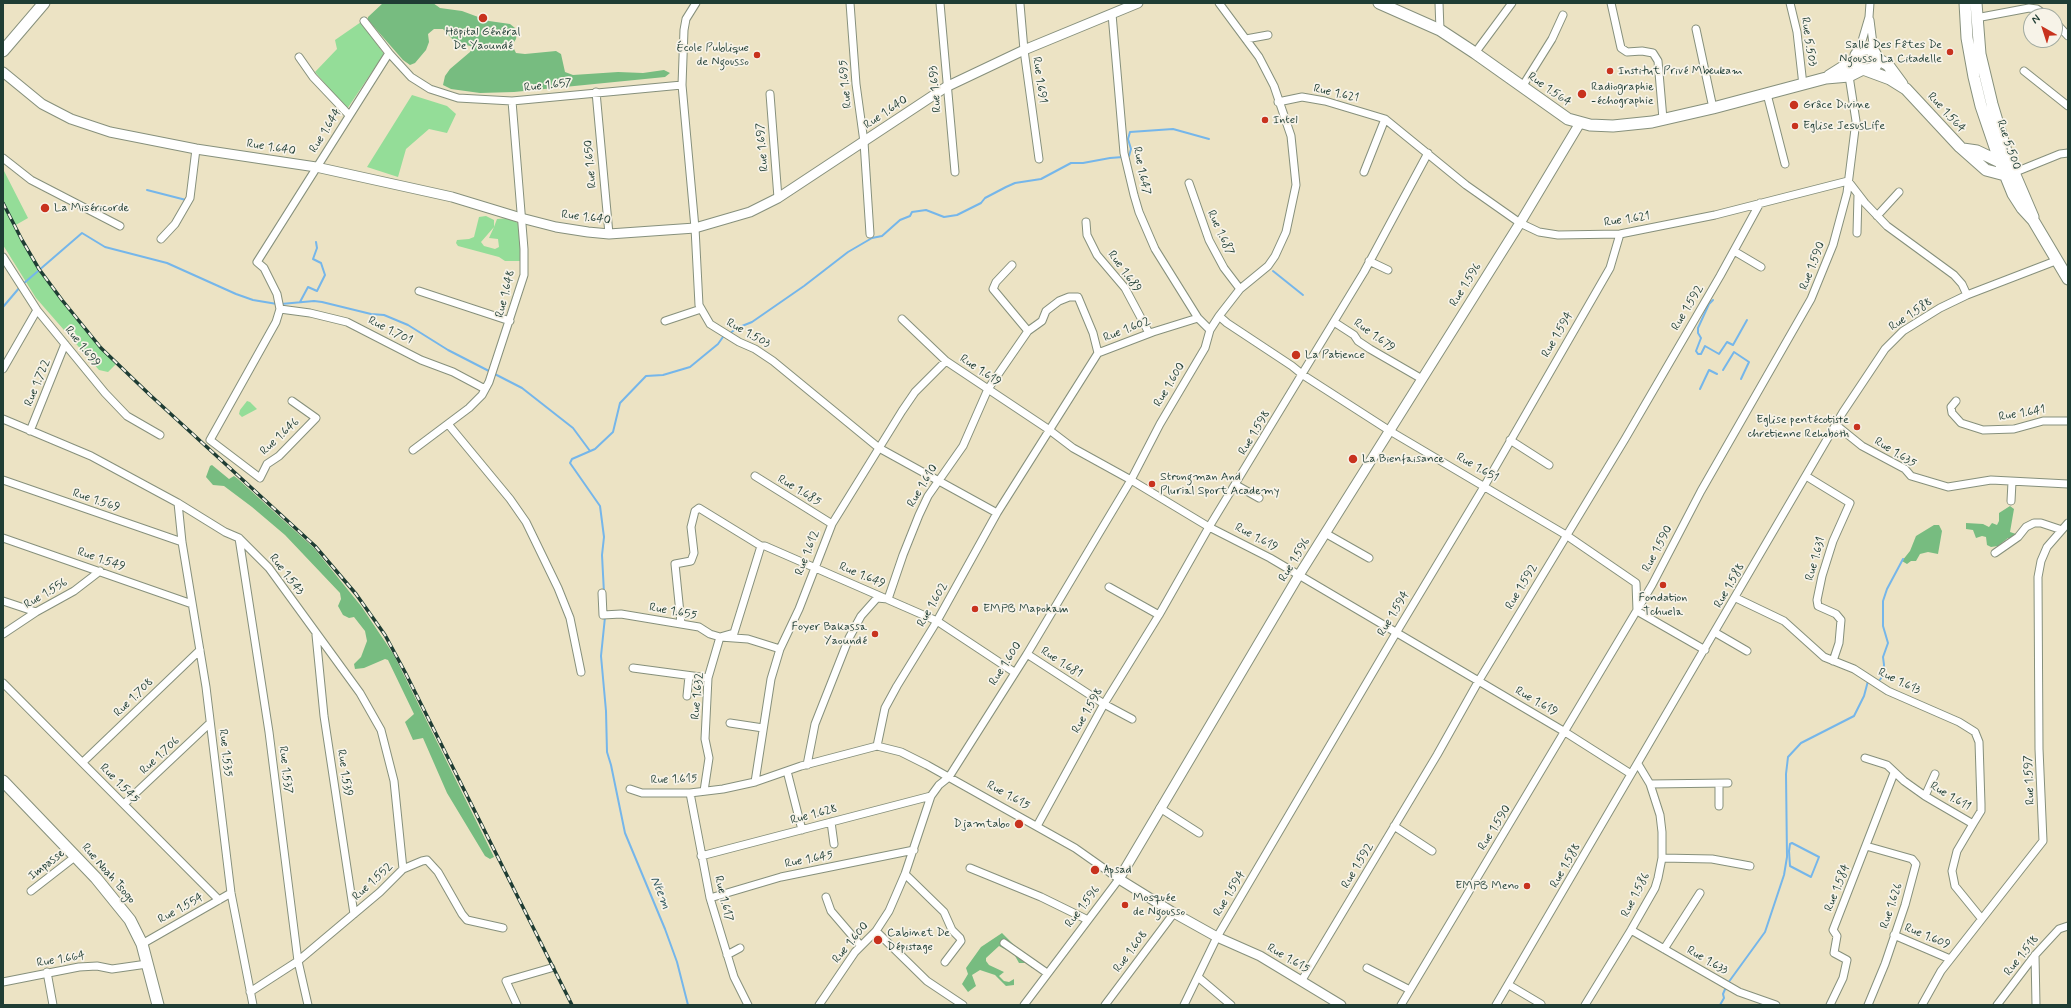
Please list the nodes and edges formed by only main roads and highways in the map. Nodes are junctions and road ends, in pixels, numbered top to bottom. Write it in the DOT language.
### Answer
graph roads {
  1 [pos="44,3"];
  2 [pos="1379,3"];
  3 [pos="1965,3"];
  4 [pos="1976,3"];
  5 [pos="3,51"];
  6 [pos="1857,55"];
  7 [pos="1876,55"];
  8 [pos="1864,70"];
  9 [pos="1980,77"];
  10 [pos="1826,78"];
  11 [pos="1906,89"];
  12 [pos="1989,130"];
  13 [pos="1963,149"];
  14 [pos="1977,151"];
  15 [pos="2004,162"];
  16 [pos="1986,170"];
  17 [pos="2009,174"];
  18 [pos="2012,194"];
  19 [pos="2034,220"];
  20 [pos="2064,269"];
  21 [pos="3,781"];
  22 [pos="158,1005"];
  1 -- 5 [label="main road"];
  2 -- 10 [label="main road, Rue 1.564"];
  3 -- 9 [label="main road, Rue 5.500"];
  4 -- 9 [label="main road"];
  6 -- 7 [label="main road"];
  6 -- 8 [label="main road"];
  6 -- 10 [label="main road"];
  7 -- 8 [label="main road"];
  7 -- 11 [label="main road"];
  8 -- 10 [label="main road, Rue 1.564"];
  8 -- 11 [label="main road, Rue 1.564"];
  9 -- 12 [label="main road, Rue 5.500"];
  9 -- 15 [label="main road"];
  11 -- 13 [label="main road, Rue 1.564"];
  12 -- 14 [label="main road"];
  12 -- 15 [label="main road, Rue 5.500"];
  13 -- 14 [label="main road"];
  13 -- 16 [label="main road, Rue 1.564"];
  14 -- 15 [label="main road"];
  15 -- 17 [label="main road, Rue 5.500"];
  16 -- 17 [label="main road, Rue 1.564"];
  16 -- 18 [label="main road"];
  17 -- 18 [label="main road, Rue 5.500"];
  17 -- 19 [label="main road"];
  18 -- 19 [label="main road, Rue 5.500"];
  19 -- 20 [label="main road, Rue 5.500"];
  21 -- 22 [label="main road, Rue Noah Tsogo"];
}
